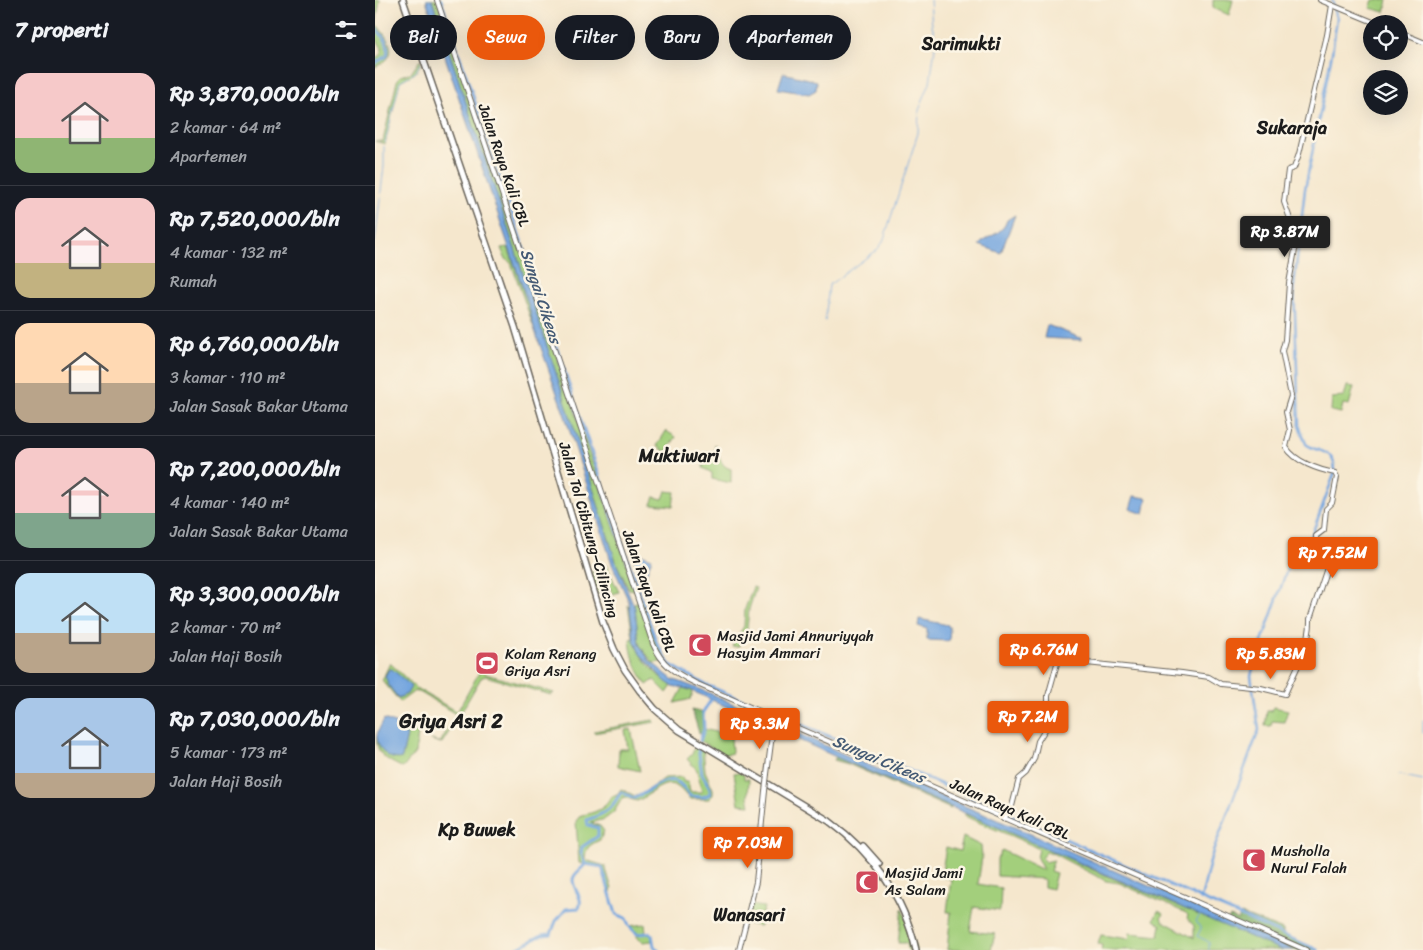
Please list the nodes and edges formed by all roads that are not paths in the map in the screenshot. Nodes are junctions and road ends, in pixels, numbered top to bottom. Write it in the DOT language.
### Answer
graph roads {
  1 [pos="405,0"];
  2 [pos="437,0"];
  3 [pos="1320,0"];
  4 [pos="1334,6"];
  5 [pos="1363,18"];
  6 [pos="1408,36"];
  7 [pos="1423,42"];
  8 [pos="777,721"];
  9 [pos="1005,816"];
  10 [pos="739,950"];
  11 [pos="917,950"];
  12 [pos="1306,950"];
  1 -- 11 [label="highway, Jalan Tol Cibitung–Cilincing"];
  2 -- 8 [label="main road, Jalan Raya Kali CBL"];
  3 -- 4 [label="main road"];
  4 -- 5 [label="main road"];
  4 -- 9 [label="main road"];
  6 -- 7 [label="main road"];
  8 -- 9 [label="main road, Jalan Raya Kali CBL"];
  8 -- 10 [label="main road, bridge"];
  9 -- 12 [label="main road, Jalan Raya Kali CBL"];
}
